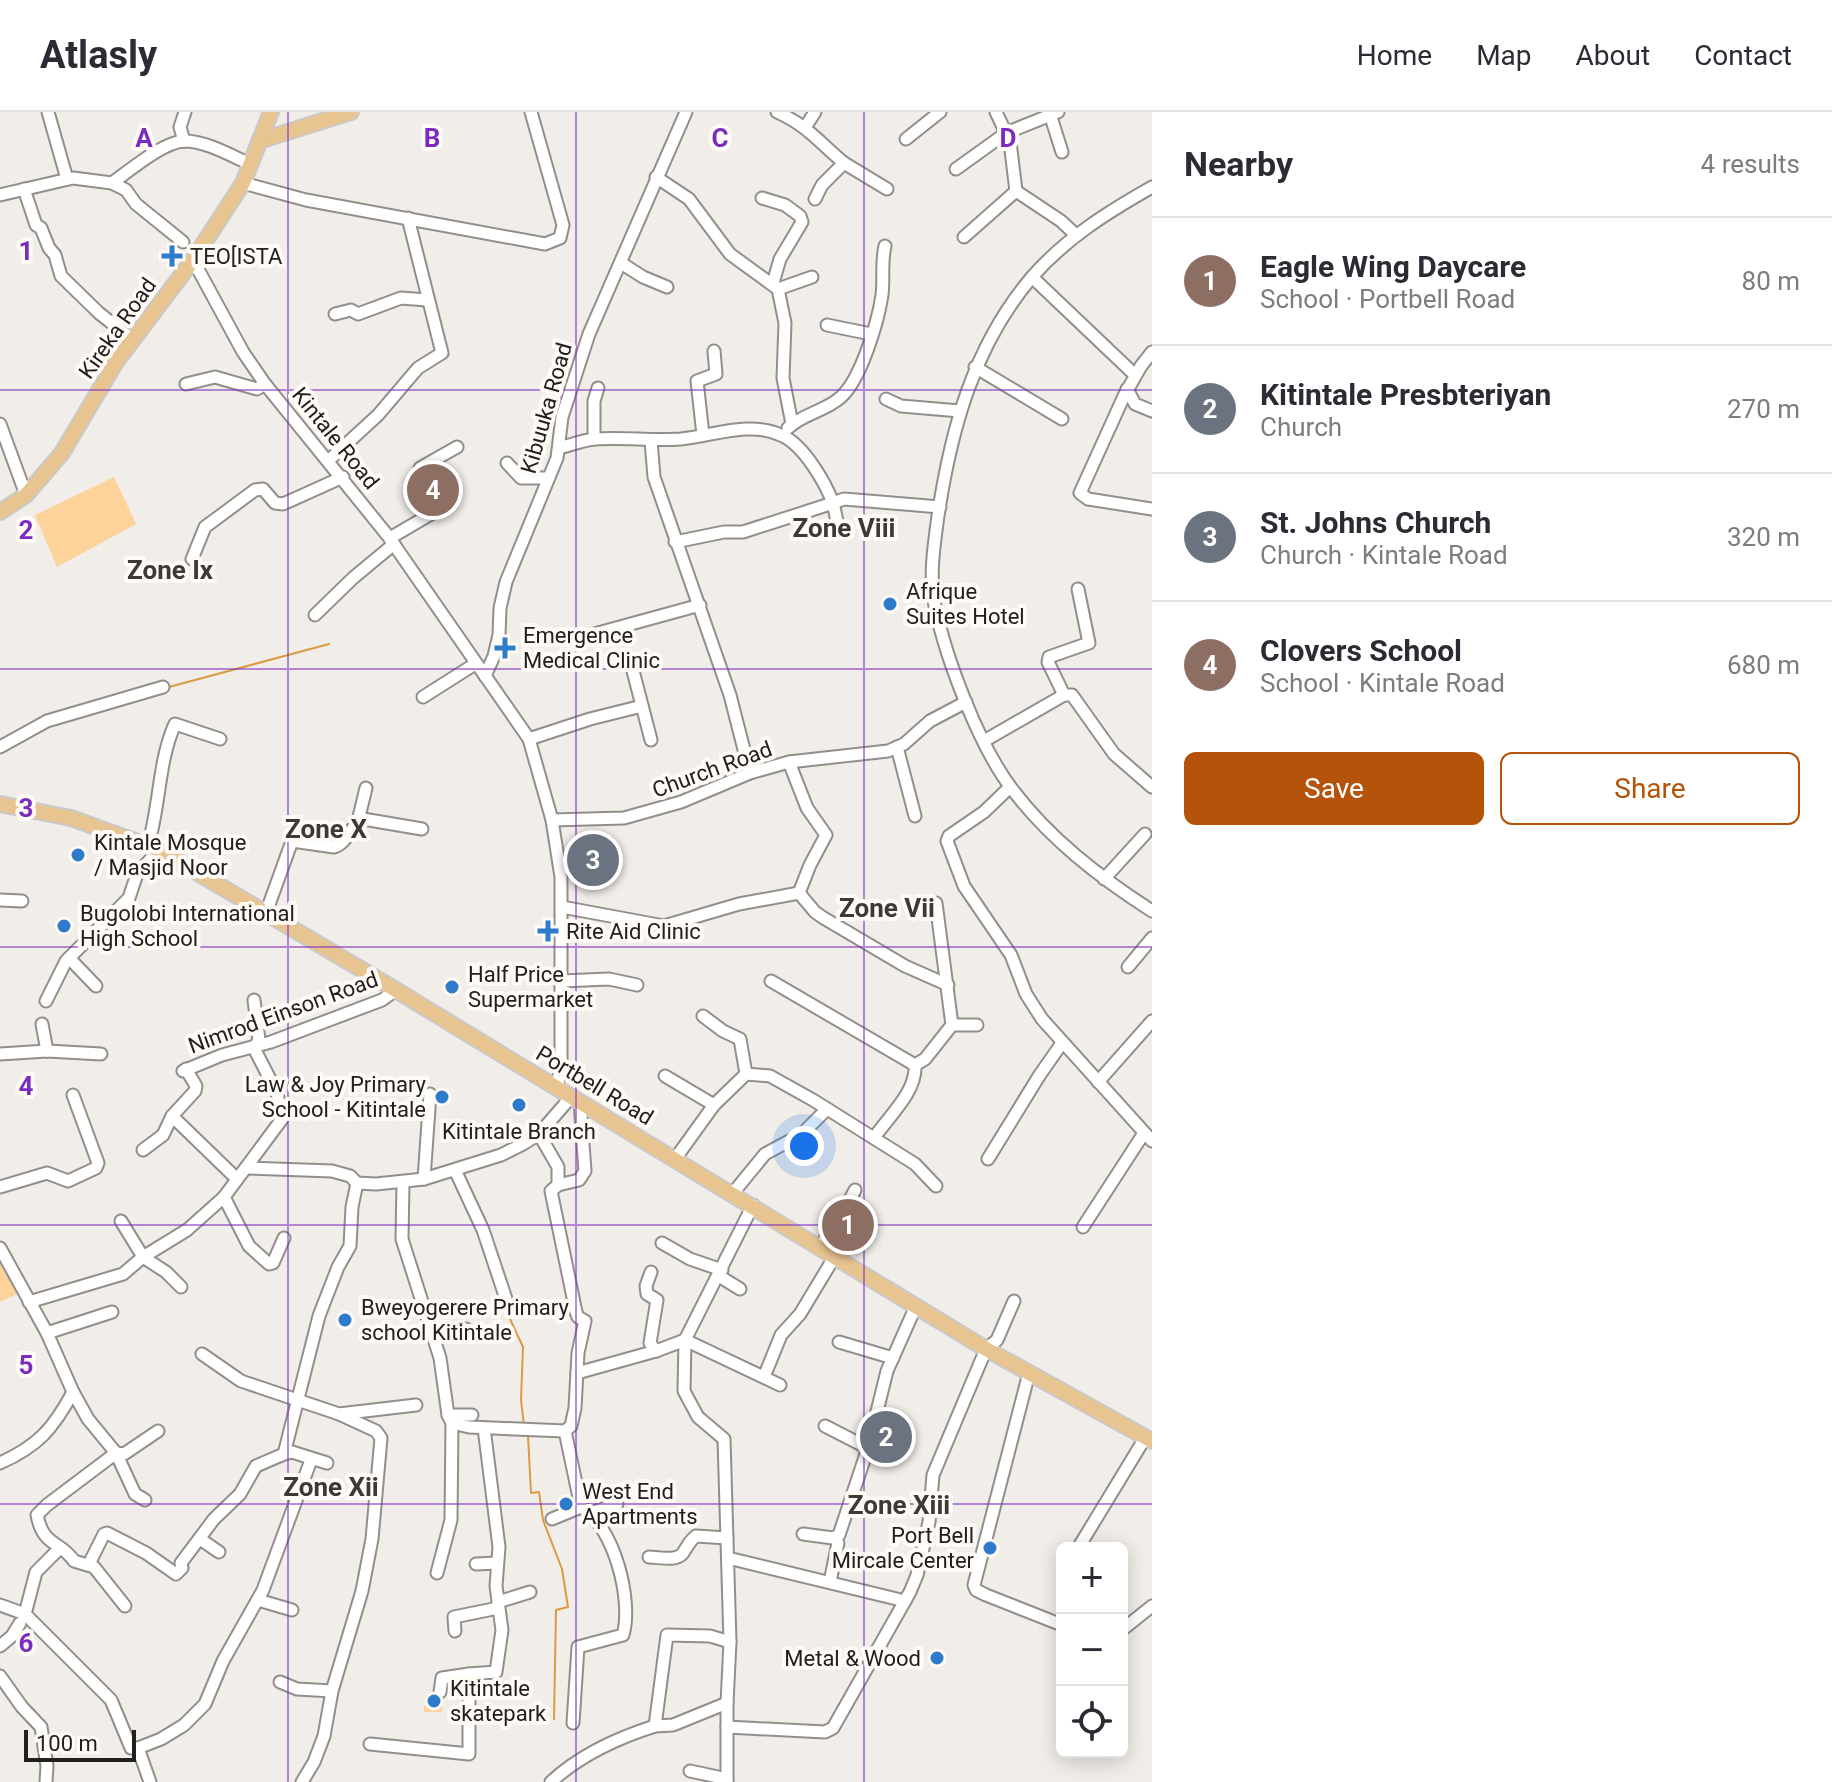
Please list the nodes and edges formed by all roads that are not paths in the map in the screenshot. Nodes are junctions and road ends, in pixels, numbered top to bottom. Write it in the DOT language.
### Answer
graph roads {
  1 [pos="48,112"];
  2 [pos="185,112"];
  3 [pos="271,112"];
  4 [pos="351,112"];
  5 [pos="531,112"];
  6 [pos="686,112"];
  7 [pos="777,112"];
  8 [pos="815,112"];
  9 [pos="940,112"];
  10 [pos="996,112"];
  11 [pos="1054,113"];
  12 [pos="806,126"];
  13 [pos="1006,133"];
  14 [pos="906,139"];
  15 [pos="184,141"];
  16 [pos="259,141"];
  17 [pos="1062,152"];
  18 [pos="844,163"];
  19 [pos="250,164"];
  20 [pos="956,169"];
  21 [pos="656,177"];
  22 [pos="67,179"];
  23 [pos="112,183"];
  24 [pos="243,183"];
  25 [pos="1152,187"];
  26 [pos="24,189"];
  27 [pos="887,189"];
  28 [pos="1016,191"];
  29 [pos="0,195"];
  30 [pos="762,198"];
  31 [pos="815,199"];
  32 [pos="408,218"];
  33 [pos="1076,235"];
  34 [pos="964,237"];
  35 [pos="183,242"];
  36 [pos="885,246"];
  37 [pos="193,260"];
  38 [pos="621,263"];
  39 [pos="812,277"];
  40 [pos="1032,277"];
  41 [pos="776,286"];
  42 [pos="667,287"];
  43 [pos="427,300"];
  44 [pos="335,314"];
  45 [pos="827,325"];
  46 [pos="871,334"];
  47 [pos="132,339"];
  48 [pos="714,351"];
  49 [pos="1152,352"];
  50 [pos="975,367"];
  51 [pos="1135,375"];
  52 [pos="186,384"];
  53 [pos="265,384"];
  54 [pos="598,388"];
  55 [pos="1127,389"];
  56 [pos="886,399"];
  57 [pos="960,411"];
  58 [pos="1152,411"];
  59 [pos="1062,419"];
  60 [pos="0,424"];
  61 [pos="792,424"];
  62 [pos="703,435"];
  63 [pos="782,435"];
  64 [pos="594,439"];
  65 [pos="651,441"];
  66 [pos="457,447"];
  67 [pos="559,448"];
  68 [pos="329,460"];
  69 [pos="507,463"];
  70 [pos="343,477"];
  71 [pos="548,478"];
  72 [pos="26,495"];
  73 [pos="833,503"];
  74 [pos="940,507"];
  75 [pos="1152,509"];
  76 [pos="0,512"];
  77 [pos="839,530"];
  78 [pos="392,541"];
  79 [pos="675,542"];
  80 [pos="192,559"];
  81 [pos="1078,589"];
  82 [pos="700,605"];
  83 [pos="315,615"];
  84 [pos="587,636"];
  85 [pos="475,664"];
  86 [pos="632,667"];
  87 [pos="485,676"];
  88 [pos="163,687"];
  89 [pos="1064,695"];
  90 [pos="423,697"];
  91 [pos="966,702"];
  92 [pos="642,706"];
  93 [pos="220,739"];
  94 [pos="529,739"];
  95 [pos="651,740"];
  96 [pos="984,741"];
  97 [pos="0,747"];
  98 [pos="897,747"];
  99 [pos="789,762"];
  100 [pos="750,773"];
  101 [pos="1010,787"];
  102 [pos="1152,787"];
  103 [pos="366,788"];
  104 [pos="0,804"];
  105 [pos="915,816"];
  106 [pos="552,820"];
  107 [pos="358,821"];
  108 [pos="422,829"];
  109 [pos="1145,834"];
  110 [pos="153,848"];
  111 [pos="1104,879"];
  112 [pos="799,893"];
  113 [pos="0,900"];
  114 [pos="22,901"];
  115 [pos="936,903"];
  116 [pos="562,907"];
  117 [pos="1152,911"];
  118 [pos="266,913"];
  119 [pos="1152,938"];
  120 [pos="69,958"];
  121 [pos="1128,967"];
  122 [pos="561,981"];
  123 [pos="771,981"];
  124 [pos="637,985"];
  125 [pos="948,985"];
  126 [pos="96,986"];
  127 [pos="396,990"];
  128 [pos="254,1000"];
  129 [pos="46,1001"];
  130 [pos="703,1016"];
  131 [pos="1152,1021"];
  132 [pos="42,1024"];
  133 [pos="952,1025"];
  134 [pos="977,1025"];
  135 [pos="1062,1043"];
  136 [pos="254,1048"];
  137 [pos="47,1051"];
  138 [pos="0,1054"];
  139 [pos="101,1054"];
  140 [pos="915,1065"];
  141 [pos="746,1074"];
  142 [pos="665,1076"];
  143 [pos="1098,1082"];
  144 [pos="557,1089"];
  145 [pos="430,1094"];
  146 [pos="73,1095"];
  147 [pos="576,1100"];
  148 [pos="714,1105"];
  149 [pos="827,1109"];
  150 [pos="172,1116"];
  151 [pos="539,1134"];
  152 [pos="1148,1137"];
  153 [pos="874,1138"];
  154 [pos="143,1150"];
  155 [pos="675,1159"];
  156 [pos="988,1159"];
  157 [pos="246,1168"];
  158 [pos="455,1170"];
  159 [pos="237,1179"];
  160 [pos="424,1179"];
  161 [pos="357,1183"];
  162 [pos="403,1183"];
  163 [pos="558,1185"];
  164 [pos="936,1186"];
  165 [pos="0,1187"];
  166 [pos="855,1190"];
  167 [pos="733,1193"];
  168 [pos="224,1197"];
  169 [pos="753,1205"];
  170 [pos="121,1221"];
  171 [pos="1083,1227"];
  172 [pos="284,1238"];
  173 [pos="662,1243"];
  174 [pos="820,1246"];
  175 [pos="0,1248"];
  176 [pos="835,1256"];
  177 [pos="143,1257"];
  178 [pos="651,1272"];
  179 [pos="720,1273"];
  180 [pos="181,1287"];
  181 [pos="740,1289"];
  182 [pos="1014,1301"];
  183 [pos="29,1302"];
  184 [pos="507,1302"];
  185 [pos="916,1306"];
  186 [pos="112,1312"];
  187 [pos="466,1329"];
  188 [pos="47,1333"];
  189 [pos="435,1337"];
  190 [pos="685,1340"];
  191 [pos="839,1342"];
  192 [pos="986,1349"];
  193 [pos="656,1351"];
  194 [pos="202,1354"];
  195 [pos="893,1358"];
  196 [pos="577,1373"];
  197 [pos="1029,1373"];
  198 [pos="764,1377"];
  199 [pos="780,1385"];
  200 [pos="73,1392"];
  201 [pos="298,1399"];
  202 [pos="416,1405"];
  203 [pos="339,1414"];
  204 [pos="472,1415"];
  205 [pos="450,1419"];
  206 [pos="825,1426"];
  207 [pos="484,1428"];
  208 [pos="158,1431"];
  209 [pos="565,1431"];
  210 [pos="1149,1440"];
  211 [pos="868,1448"];
  212 [pos="116,1453"];
  213 [pos="284,1454"];
  214 [pos="311,1460"];
  215 [pos="0,1463"];
  216 [pos="327,1463"];
  217 [pos="145,1500"];
  218 [pos="617,1504"];
  219 [pos="586,1510"];
  220 [pos="552,1519"];
  221 [pos="803,1534"];
  222 [pos="727,1538"];
  223 [pos="200,1539"];
  224 [pos="1082,1542"];
  225 [pos="838,1543"];
  226 [pos="60,1548"];
  227 [pos="219,1552"];
  228 [pos="649,1557"];
  229 [pos="728,1558"];
  230 [pos="497,1563"];
  231 [pos="89,1564"];
  232 [pos="476,1564"];
  233 [pos="437,1573"];
  234 [pos="830,1582"];
  235 [pos="530,1592"];
  236 [pos="258,1600"];
  237 [pos="905,1601"];
  238 [pos="0,1605"];
  239 [pos="498,1605"];
  240 [pos="125,1606"];
  241 [pos="1152,1606"];
  242 [pos="292,1610"];
  243 [pos="22,1618"];
  244 [pos="1056,1623"];
  245 [pos="1128,1625"];
  246 [pos="455,1631"];
  247 [pos="730,1642"];
  248 [pos="0,1646"];
  249 [pos="469,1674"];
  250 [pos="0,1676"];
  251 [pos="280,1682"];
  252 [pos="332,1691"];
  253 [pos="440,1692"];
  254 [pos="727,1703"];
  255 [pos="573,1723"];
  256 [pos="655,1726"];
  257 [pos="727,1727"];
  258 [pos="370,1744"];
  259 [pos="138,1748"];
  260 [pos="690,1771"];
  261 [pos="727,1781"];
  262 [pos="46,1782"];
  263 [pos="150,1782"];
  264 [pos="302,1782"];
  265 [pos="551,1782"];
  1 -- 22 [label="street"];
  2 -- 15 [label="street"];
  3 -- 16 [label="main road, Kireka Road"];
  4 -- 16 [label="main road"];
  5 -- 32 [label="street"];
  6 -- 21 [label="street, Kibuuka Road"];
  7 -- 12 [label="street"];
  8 -- 12 [label="street"];
  9 -- 14 [label="street"];
  10 -- 13 [label="street"];
  11 -- 13 [label="street"];
  11 -- 17 [label="street"];
  12 -- 18 [label="street"];
  13 -- 20 [label="street"];
  13 -- 28 [label="street"];
  15 -- 19 [label="street"];
  15 -- 23 [label="street"];
  16 -- 19 [label="main road, Kireka Road"];
  18 -- 27 [label="street"];
  18 -- 31 [label="street"];
  19 -- 24 [label="main road, Kireka Road"];
  21 -- 38 [label="street, Kibuuka Road"];
  21 -- 41 [label="street"];
  22 -- 23 [label="street"];
  22 -- 26 [label="street"];
  23 -- 35 [label="street"];
  24 -- 32 [label="street"];
  24 -- 37 [label="main road, Kireka Road"];
  25 -- 33 [label="street"];
  26 -- 29 [label="street"];
  26 -- 47 [label="street"];
  28 -- 33 [label="street"];
  28 -- 34 [label="street"];
  30 -- 41 [label="street"];
  32 -- 43 [label="street"];
  33 -- 40 [label="street"];
  36 -- 46 [label="street"];
  37 -- 47 [label="main road, Kireka Road"];
  37 -- 53 [label="street, Kintale Road"];
  38 -- 42 [label="street"];
  38 -- 67 [label="street, Kibuuka Road"];
  39 -- 41 [label="street"];
  40 -- 50 [label="street"];
  40 -- 51 [label="street"];
  41 -- 61 [label="street"];
  43 -- 44 [label="street"];
  43 -- 68 [label="street"];
  45 -- 46 [label="street"];
  46 -- 61 [label="street"];
  47 -- 72 [label="main road, Kireka Road"];
  48 -- 62 [label="street"];
  49 -- 51 [label="street"];
  50 -- 57 [label="street"];
  50 -- 59 [label="street"];
  51 -- 55 [label="street"];
  52 -- 53 [label="street"];
  53 -- 68 [label="street, Kintale Road"];
  54 -- 64 [label="street"];
  55 -- 58 [label="street"];
  55 -- 75 [label="street"];
  56 -- 57 [label="street"];
  57 -- 74 [label="street"];
  60 -- 72 [label="street"];
  61 -- 63 [label="street"];
  62 -- 63 [label="street"];
  62 -- 65 [label="street"];
  63 -- 73 [label="street"];
  64 -- 65 [label="street"];
  64 -- 67 [label="street"];
  65 -- 79 [label="street"];
  66 -- 78 [label="street"];
  67 -- 71 [label="street, Kibuuka Road"];
  68 -- 70 [label="street, Kintale Road"];
  69 -- 71 [label="street"];
  70 -- 78 [label="street, Kintale Road"];
  70 -- 80 [label="street"];
  71 -- 87 [label="street, Kibuuka Road"];
  72 -- 76 [label="main road, Kireka Road"];
  73 -- 74 [label="street"];
  73 -- 77 [label="street"];
  73 -- 79 [label="street"];
  74 -- 91 [label="street"];
  78 -- 83 [label="street"];
  78 -- 85 [label="street, Kintale Road"];
  79 -- 82 [label="street"];
  81 -- 89 [label="street"];
  82 -- 84 [label="street"];
  82 -- 100 [label="street"];
  85 -- 87 [label="street, Kintale Road"];
  85 -- 90 [label="street"];
  86 -- 92 [label="street"];
  87 -- 94 [label="street, Kintale Road"];
  88 -- 97 [label="street"];
  89 -- 96 [label="street"];
  89 -- 102 [label="street"];
  91 -- 96 [label="street"];
  91 -- 98 [label="street, Church Road"];
  92 -- 94 [label="street"];
  92 -- 95 [label="street"];
  93 -- 110 [label="street"];
  94 -- 106 [label="street, Kintale Road"];
  96 -- 101 [label="street"];
  98 -- 99 [label="street, Church Road"];
  98 -- 105 [label="street"];
  99 -- 100 [label="street, Church Road"];
  99 -- 112 [label="street"];
  100 -- 106 [label="street, Church Road"];
  101 -- 111 [label="street"];
  101 -- 135 [label="street"];
  103 -- 107 [label="street"];
  104 -- 110 [label="main road, Portbell Road"];
  106 -- 116 [label="street, Kintale Road"];
  107 -- 108 [label="street"];
  107 -- 118 [label="street"];
  109 -- 111 [label="street"];
  110 -- 118 [label="main road, Portbell Road"];
  110 -- 120 [label="street"];
  111 -- 117 [label="street"];
  112 -- 116 [label="street"];
  112 -- 125 [label="street"];
  113 -- 114 [label="street"];
  115 -- 125 [label="street"];
  116 -- 122 [label="street, Kintale Road"];
  118 -- 127 [label="main road, Portbell Road"];
  119 -- 121 [label="street"];
  120 -- 126 [label="street"];
  120 -- 129 [label="street"];
  122 -- 124 [label="street"];
  122 -- 144 [label="street, Kintale Road"];
  123 -- 140 [label="street"];
  125 -- 133 [label="street"];
  127 -- 136 [label="street, Nimrod Einson Road"];
  127 -- 144 [label="main road, Portbell Road"];
  128 -- 136 [label="street"];
  130 -- 141 [label="street"];
  131 -- 143 [label="street"];
  132 -- 137 [label="street"];
  133 -- 134 [label="street"];
  133 -- 140 [label="street"];
  135 -- 143 [label="street"];
  135 -- 156 [label="street"];
  136 -- 150 [label="street, Nimrod Einson Road"];
  136 -- 157 [label="street"];
  137 -- 138 [label="street"];
  137 -- 139 [label="street"];
  140 -- 153 [label="street"];
  141 -- 148 [label="street"];
  141 -- 149 [label="street"];
  142 -- 148 [label="street"];
  143 -- 152 [label="street"];
  144 -- 147 [label="main road, Portbell Road"];
  145 -- 160 [label="street"];
  146 -- 165 [label="street"];
  147 -- 151 [label="street"];
  147 -- 155 [label="main road, Portbell Road"];
  147 -- 163 [label="street"];
  148 -- 155 [label="street"];
  149 -- 153 [label="street"];
  149 -- 167 [label="street"];
  150 -- 154 [label="street"];
  150 -- 159 [label="street"];
  151 -- 158 [label="street"];
  151 -- 163 [label="street"];
  152 -- 171 [label="street"];
  153 -- 164 [label="street"];
  155 -- 167 [label="main road, Portbell Road"];
  157 -- 159 [label="street"];
  157 -- 161 [label="street"];
  158 -- 160 [label="street"];
  158 -- 184 [label="street"];
  159 -- 168 [label="street"];
  160 -- 162 [label="street"];
  161 -- 162 [label="street"];
  161 -- 201 [label="street"];
  162 -- 189 [label="street"];
  163 -- 196 [label="street"];
  166 -- 174 [label="street"];
  167 -- 169 [label="main road, Portbell Road"];
  168 -- 172 [label="street"];
  168 -- 177 [label="street"];
  169 -- 174 [label="main road, Portbell Road"];
  169 -- 179 [label="street"];
  170 -- 177 [label="street"];
  173 -- 179 [label="street"];
  174 -- 176 [label="main road, Portbell Road"];
  175 -- 183 [label="street"];
  176 -- 185 [label="main road, Portbell Road"];
  176 -- 198 [label="street"];
  177 -- 180 [label="street"];
  177 -- 183 [label="street"];
  178 -- 193 [label="street"];
  179 -- 181 [label="street"];
  179 -- 190 [label="street"];
  182 -- 192 [label="street"];
  183 -- 188 [label="street"];
  185 -- 192 [label="main road, Portbell Road"];
  185 -- 195 [label="street"];
  186 -- 188 [label="street"];
  187 -- 189 [label="street"];
  188 -- 200 [label="street"];
  189 -- 205 [label="street"];
  190 -- 193 [label="street"];
  190 -- 198 [label="street"];
  190 -- 222 [label="street"];
  191 -- 195 [label="street"];
  192 -- 197 [label="main road, Portbell Road"];
  192 -- 237 [label="street"];
  193 -- 196 [label="street"];
  194 -- 201 [label="street"];
  195 -- 211 [label="street"];
  196 -- 209 [label="street"];
  197 -- 210 [label="main road, Portbell Road"];
  197 -- 244 [label="street"];
  198 -- 199 [label="street"];
  200 -- 212 [label="street"];
  200 -- 215 [label="street"];
  201 -- 203 [label="street"];
  201 -- 213 [label="street"];
  202 -- 203 [label="street"];
  203 -- 252 [label="street"];
  204 -- 205 [label="street"];
  205 -- 207 [label="street"];
  205 -- 233 [label="street"];
  206 -- 211 [label="street"];
  207 -- 209 [label="street"];
  207 -- 230 [label="street"];
  208 -- 212 [label="street"];
  209 -- 219 [label="street"];
  210 -- 224 [label="street"];
  211 -- 221 [label="street"];
  212 -- 217 [label="street"];
  212 -- 226 [label="street"];
  213 -- 214 [label="street"];
  213 -- 223 [label="street"];
  214 -- 216 [label="street"];
  214 -- 236 [label="street"];
  218 -- 219 [label="street"];
  219 -- 220 [label="street"];
  219 -- 255 [label="street"];
  222 -- 228 [label="street"];
  222 -- 229 [label="street"];
  223 -- 227 [label="street"];
  223 -- 231 [label="street"];
  225 -- 234 [label="street"];
  226 -- 231 [label="street"];
  226 -- 243 [label="street"];
  229 -- 234 [label="street"];
  229 -- 247 [label="street"];
  230 -- 232 [label="street"];
  230 -- 239 [label="street"];
  231 -- 240 [label="street"];
  234 -- 237 [label="street"];
  235 -- 239 [label="street"];
  236 -- 242 [label="street"];
  236 -- 259 [label="street"];
  237 -- 257 [label="street"];
  238 -- 243 [label="street"];
  239 -- 246 [label="street"];
  239 -- 249 [label="street"];
  241 -- 245 [label="street"];
  243 -- 248 [label="street"];
  243 -- 259 [label="street"];
  247 -- 254 [label="street"];
  247 -- 256 [label="street"];
  249 -- 253 [label="street"];
  249 -- 258 [label="street"];
  250 -- 262 [label="street"];
  251 -- 252 [label="street"];
  252 -- 264 [label="street"];
  254 -- 256 [label="street"];
  254 -- 257 [label="street"];
  256 -- 265 [label="street"];
  257 -- 261 [label="street"];
  259 -- 263 [label="street"];
  260 -- 261 [label="street"];
}
